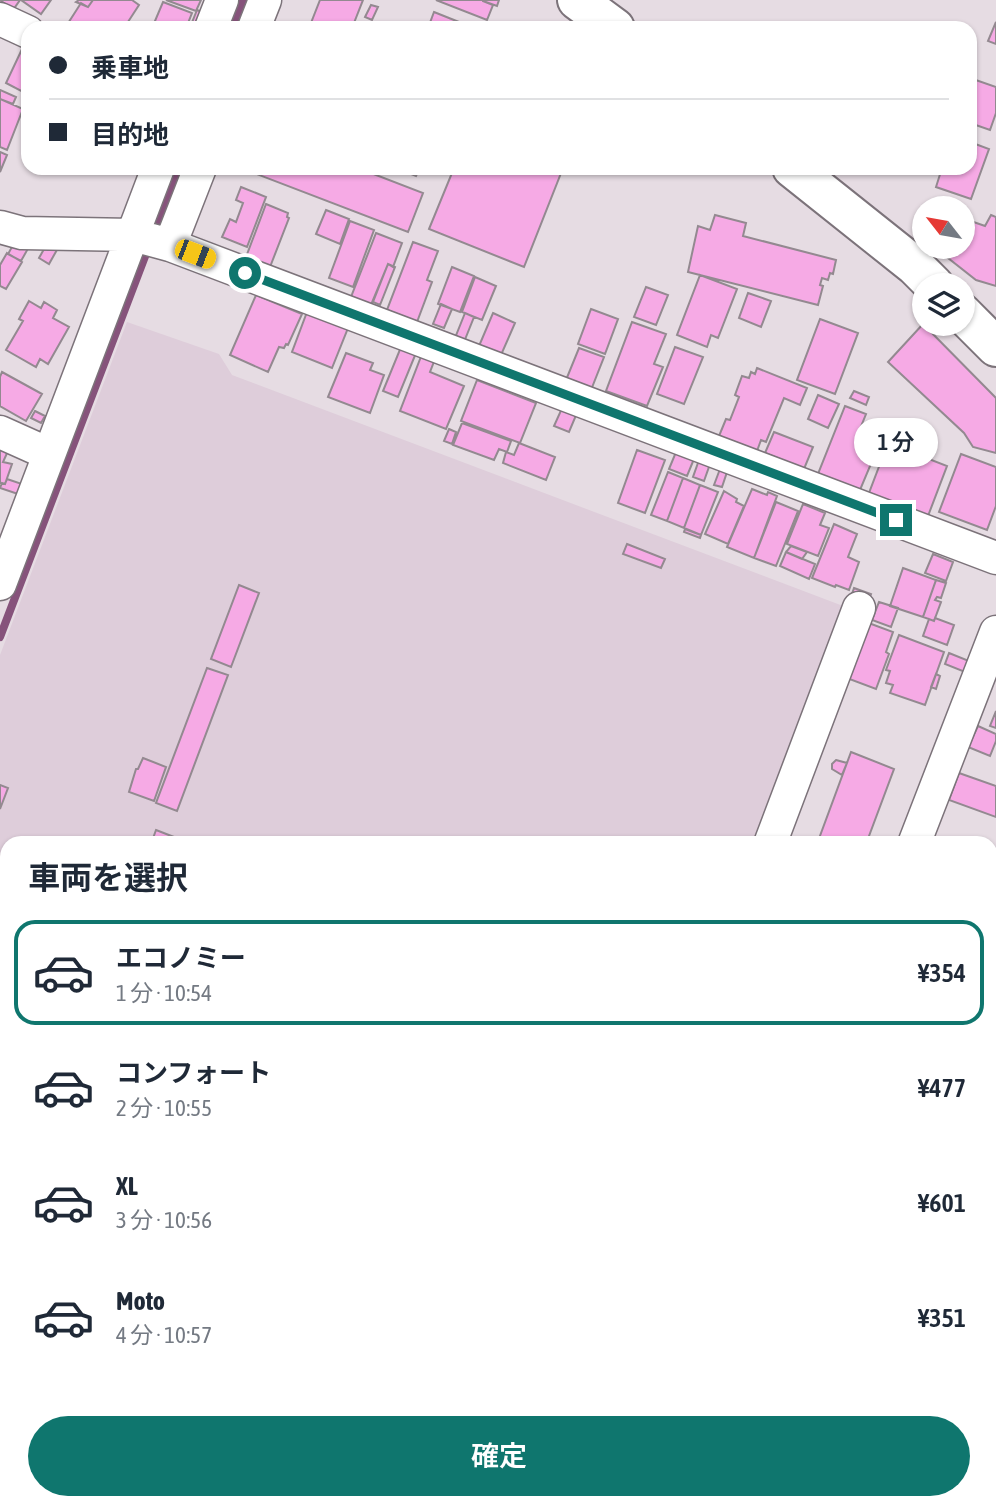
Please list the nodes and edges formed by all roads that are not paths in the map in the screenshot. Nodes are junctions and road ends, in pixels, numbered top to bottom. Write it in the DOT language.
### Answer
graph roads {
  1 [pos="222,0"];
  2 [pos="265,0"];
  3 [pos="577,0"];
  4 [pos="0,19"];
  5 [pos="214,21"];
  6 [pos="257,21"];
  7 [pos="606,21"];
  8 [pos="21,29"];
  9 [pos="155,175"];
  10 [pos="197,175"];
  11 [pos="801,175"];
  12 [pos="0,227"];
  13 [pos="133,235"];
  14 [pos="170,244"];
  15 [pos="922,273"];
  16 [pos="975,326"];
  17 [pos="996,347"];
  18 [pos="0,432"];
  19 [pos="49,454"];
  20 [pos="996,558"];
  21 [pos="0,583"];
  22 [pos="859,608"];
  23 [pos="996,632"];
  24 [pos="773,836"];
  25 [pos="917,836"];
  1 -- 5 [label="street"];
  2 -- 6 [label="street"];
  3 -- 7 [label="street"];
  4 -- 8 [label="street"];
  9 -- 13 [label="street"];
  10 -- 14 [label="street"];
  11 -- 15 [label="street"];
  12 -- 13 [label="street"];
  13 -- 14 [label="street"];
  13 -- 19 [label="street"];
  14 -- 20 [label="street"];
  16 -- 17 [label="street"];
  18 -- 19 [label="street"];
  19 -- 21 [label="street"];
  22 -- 24 [label="street"];
  23 -- 25 [label="street"];
}
